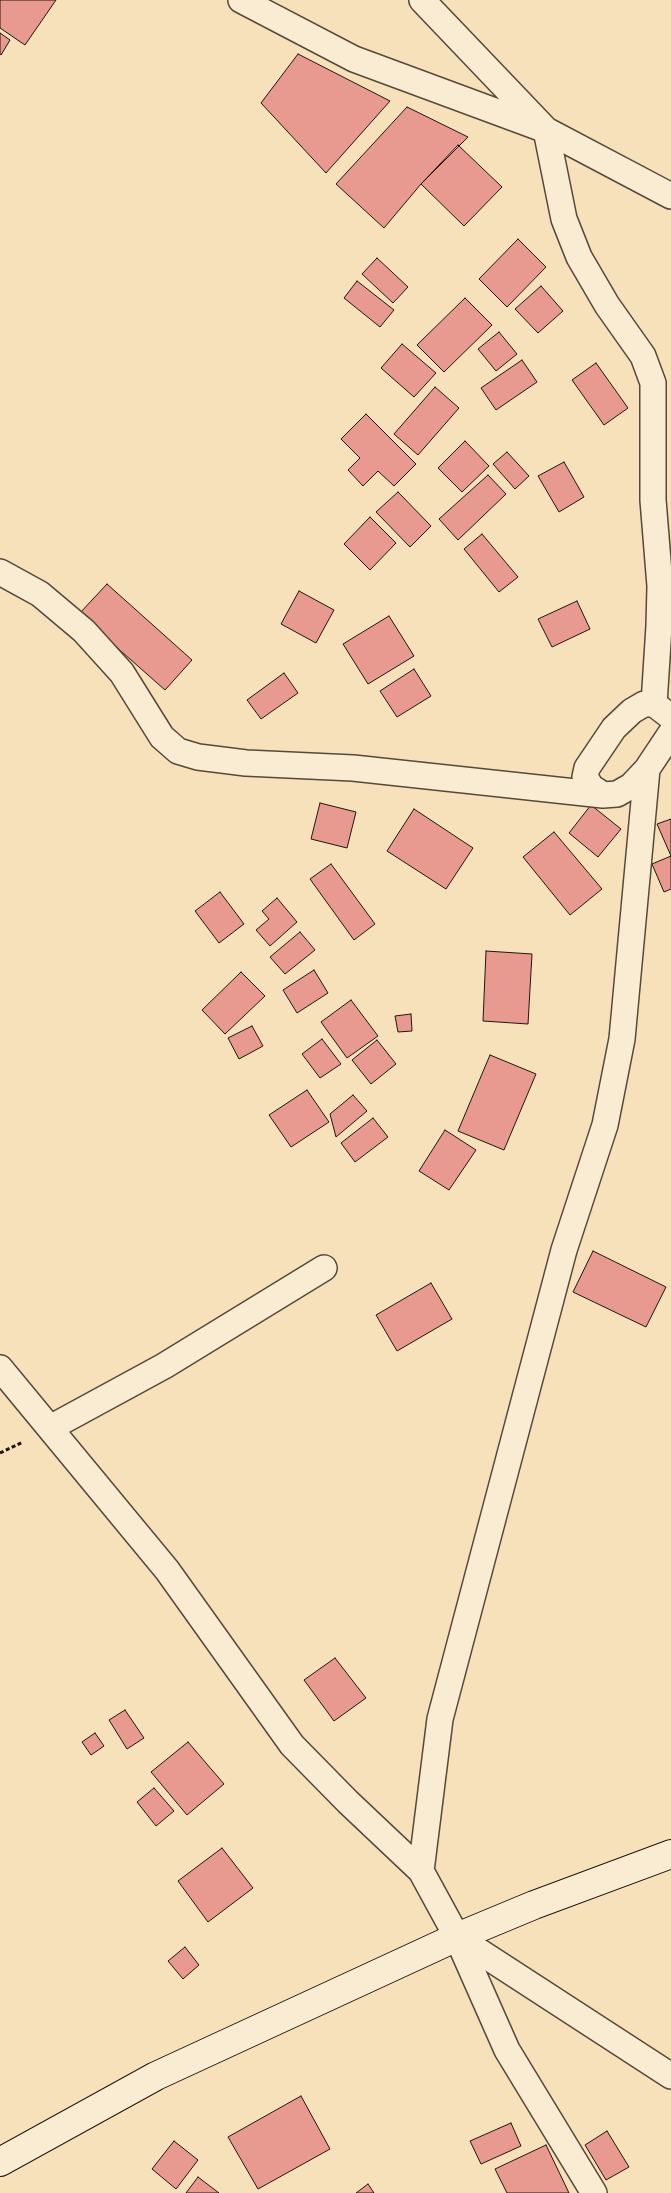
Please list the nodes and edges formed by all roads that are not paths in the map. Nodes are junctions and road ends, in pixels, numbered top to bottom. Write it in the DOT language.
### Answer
graph roads {
  1 [pos="241,0"];
  2 [pos="422,0"];
  3 [pos="546,130"];
  4 [pos="671,196"];
  5 [pos="0,572"];
  6 [pos="663,710"];
  7 [pos="671,733"];
  8 [pos="646,769"];
  9 [pos="603,795"];
  10 [pos="324,1268"];
  11 [pos="0,1368"];
  12 [pos="50,1428"];
  13 [pos="671,1854"];
  14 [pos="421,1871"];
  15 [pos="457,1937"];
  16 [pos="671,2076"];
  17 [pos="0,2162"];
  18 [pos="594,2193"];
  1 -- 3 [label="street"];
  2 -- 3 [label="street"];
  3 -- 4 [label="street"];
  3 -- 6 [label="street"];
  5 -- 9 [label="street"];
  6 -- 9 [label="street"];
  7 -- 8 [label="street"];
  8 -- 9 [label="street"];
  8 -- 14 [label="street"];
  10 -- 12 [label="street"];
  11 -- 12 [label="street"];
  12 -- 14 [label="street"];
  13 -- 15 [label="street"];
  14 -- 15 [label="street"];
  15 -- 16 [label="street"];
  15 -- 17 [label="street"];
  15 -- 18 [label="street"];
}
